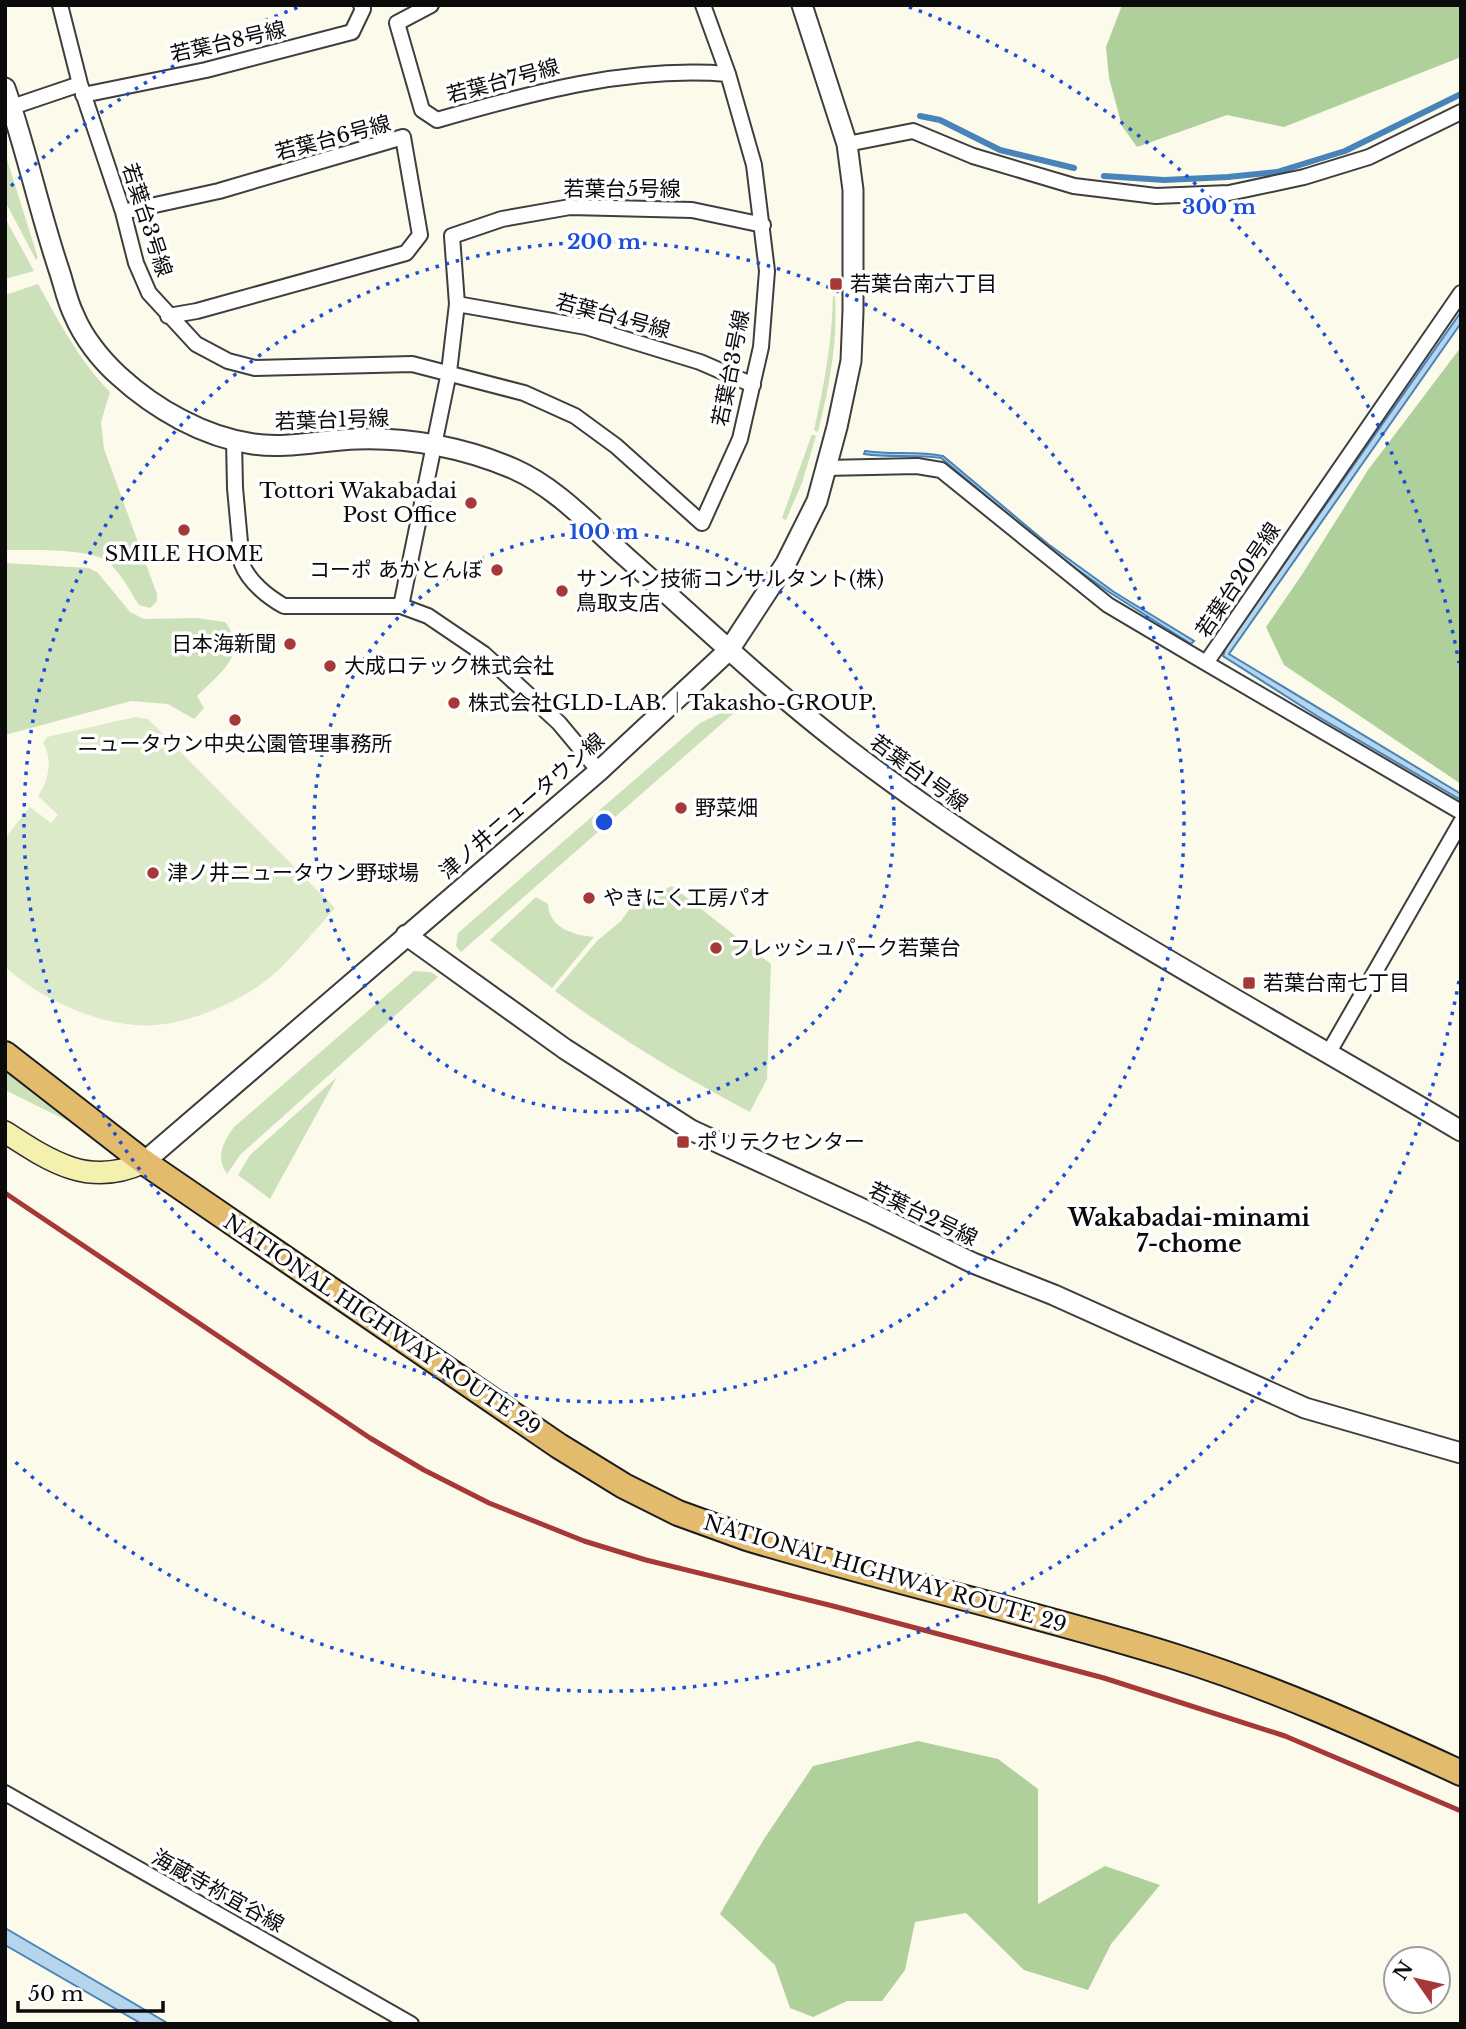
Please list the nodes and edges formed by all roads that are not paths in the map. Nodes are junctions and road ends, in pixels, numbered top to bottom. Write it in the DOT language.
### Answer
graph roads {
  1 [pos="60,5"];
  2 [pos="362,5"];
  3 [pos="432,5"];
  4 [pos="704,5"];
  5 [pos="802,5"];
  6 [pos="727,74"];
  7 [pos="5,88"];
  8 [pos="82,89"];
  9 [pos="12,107"];
  10 [pos="1461,112"];
  11 [pos="847,144"];
  12 [pos="122,212"];
  13 [pos="763,225"];
  14 [pos="1461,293"];
  15 [pos="457,304"];
  16 [pos="168,316"];
  17 [pos="449,372"];
  18 [pos="754,385"];
  19 [pos="234,440"];
  20 [pos="433,446"];
  21 [pos="825,468"];
  22 [pos="401,606"];
  23 [pos="729,650"];
  24 [pos="1206,663"];
  25 [pos="599,771"];
  26 [pos="1461,812"];
  27 [pos="1461,822"];
  28 [pos="406,935"];
  29 [pos="1329,1052"];
  30 [pos="5,1054"];
  31 [pos="1461,1131"];
  32 [pos="5,1132"];
  33 [pos="144,1162"];
  34 [pos="1461,1453"];
  35 [pos="1461,1773"];
  36 [pos="5,1793"];
  37 [pos="411,2024"];
  1 -- 8 [label="street, 若葉台3号線"];
  2 -- 8 [label="street, 若葉台8号線"];
  3 -- 6 [label="street, 若葉台7号線"];
  4 -- 6 [label="street, 若葉台3号線"];
  5 -- 11 [label="street, 津ノ井ニュータウン線"];
  6 -- 13 [label="street, 若葉台3号線"];
  7 -- 9 [label="street, 若葉台1号線"];
  8 -- 9 [label="street"];
  8 -- 12 [label="street, 若葉台3号線"];
  9 -- 19 [label="street, 若葉台1号線"];
  10 -- 11 [label="street"];
  11 -- 21 [label="street, 津ノ井ニュータウン線"];
  12 -- 16 [label="street, 若葉台3号線"];
  12 -- 16 [label="street, 若葉台6号線"];
  13 -- 15 [label="street, 若葉台5号線"];
  13 -- 18 [label="street, 若葉台3号線"];
  14 -- 24 [label="street, 若葉台20号線"];
  15 -- 17 [label="street, 若葉台5号線"];
  15 -- 18 [label="street, 若葉台4号線"];
  16 -- 17 [label="street, 若葉台3号線"];
  17 -- 18 [label="street, 若葉台3号線"];
  17 -- 20 [label="street"];
  19 -- 20 [label="street, 若葉台1号線"];
  19 -- 22 [label="street"];
  20 -- 22 [label="street"];
  20 -- 23 [label="street, 若葉台1号線"];
  21 -- 23 [label="street, 津ノ井ニュータウン線"];
  21 -- 24 [label="street, 若葉台20号線"];
  22 -- 25 [label="street"];
  23 -- 25 [label="street, 津ノ井ニュータウン線"];
  23 -- 29 [label="street, 若葉台1号線"];
  24 -- 26 [label="street"];
  25 -- 28 [label="street, 津ノ井ニュータウン線"];
  27 -- 29 [label="street"];
  28 -- 33 [label="street, 津ノ井ニュータウン線"];
  28 -- 34 [label="street, 若葉台2号線"];
  29 -- 31 [label="street, 若葉台1号線"];
  30 -- 33 [label="highway, NATIONAL HIGHWAY ROUTE 29"];
  32 -- 33 [label="main road"];
  33 -- 35 [label="highway, NATIONAL HIGHWAY ROUTE 29"];
  36 -- 37 [label="street, 海蔵寺祢宜谷線"];
}
